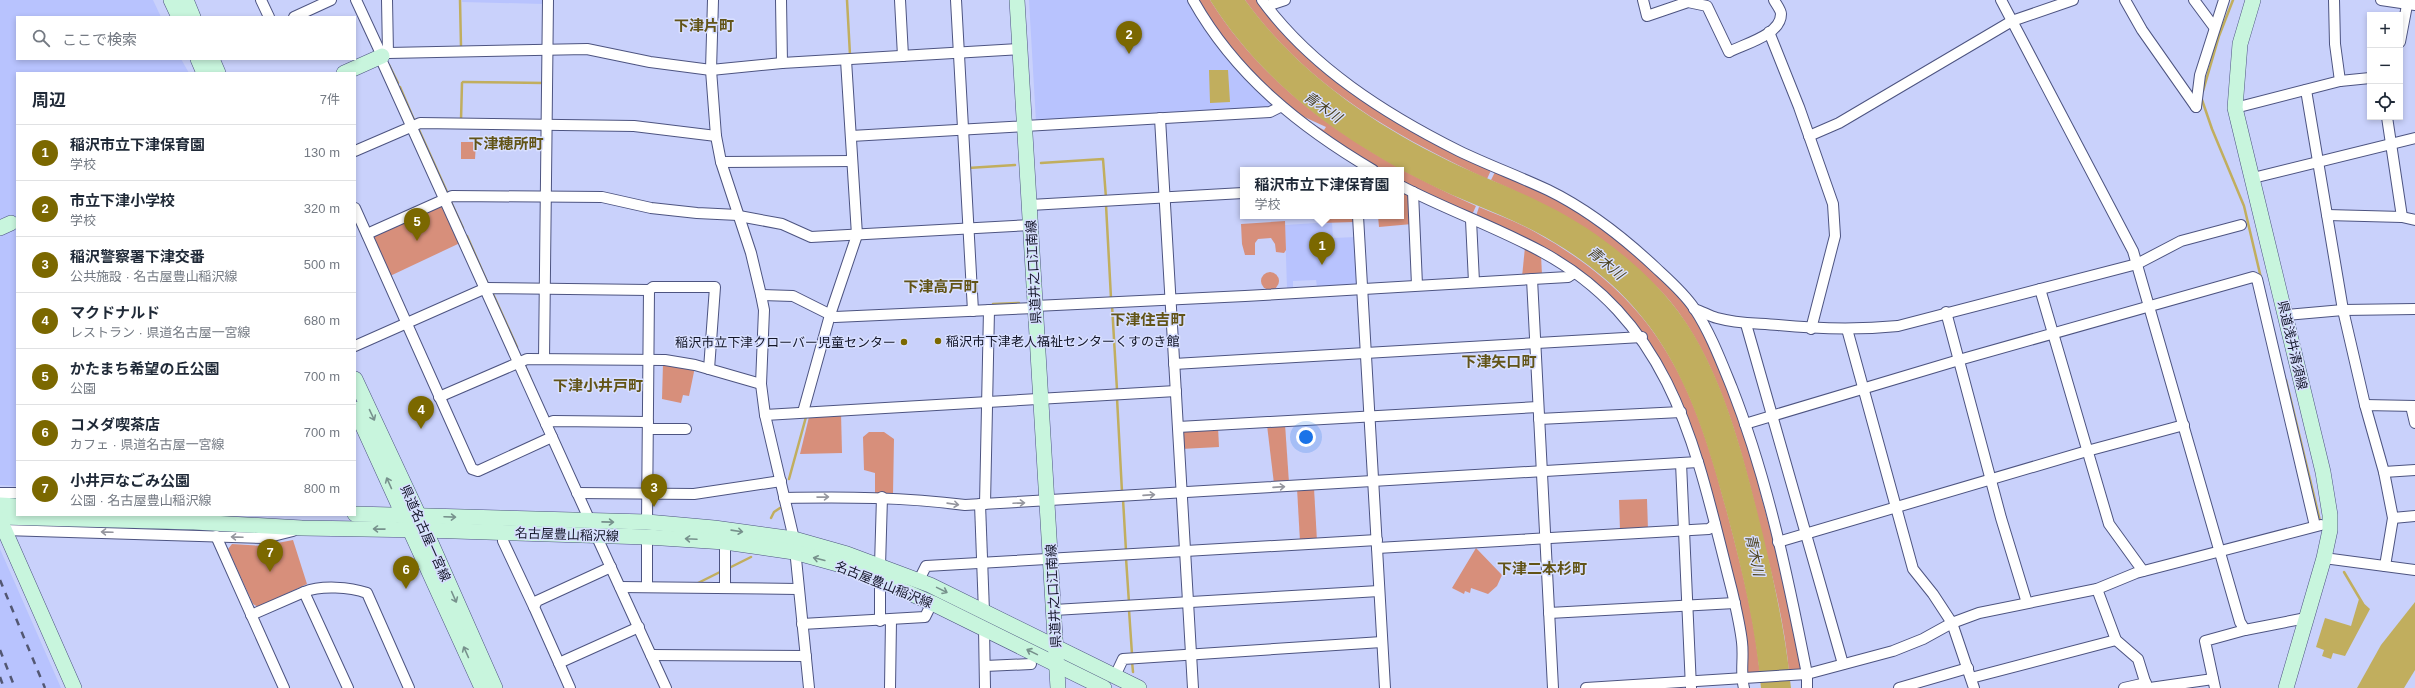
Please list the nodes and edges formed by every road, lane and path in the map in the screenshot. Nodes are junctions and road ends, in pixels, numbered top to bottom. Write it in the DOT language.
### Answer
graph roads {
  1 [pos="171,0"];
  2 [pos="186,0"];
  3 [pos="262,0"];
  4 [pos="331,0"];
  5 [pos="356,0"];
  6 [pos="387,0"];
  7 [pos="548,0"];
  8 [pos="712,0"];
  9 [pos="781,0"];
  10 [pos="900,0"];
  11 [pos="956,0"];
  12 [pos="1018,0"];
  13 [pos="1193,0"];
  14 [pos="1285,0"];
  15 [pos="1643,0"];
  16 [pos="1774,0"];
  17 [pos="2001,0"];
  18 [pos="2073,0"];
  19 [pos="2125,0"];
  20 [pos="2194,0"];
  21 [pos="2224,0"];
  22 [pos="2253,0"];
  23 [pos="2334,0"];
  24 [pos="2381,0"];
  25 [pos="317,3"];
  26 [pos="1264,3"];
  27 [pos="2410,3"];
  28 [pos="179,16"];
  29 [pos="193,16"];
  30 [pos="269,16"];
  31 [pos="296,16"];
  32 [pos="2012,21"];
  33 [pos="2214,27"];
  34 [pos="2403,30"];
  35 [pos="1769,32"];
  36 [pos="547,49"];
  37 [pos="1020,49"];
  38 [pos="959,53"];
  39 [pos="383,55"];
  40 [pos="903,56"];
  41 [pos="198,60"];
  42 [pos="212,60"];
  43 [pos="846,60"];
  44 [pos="782,63"];
  45 [pos="711,70"];
  46 [pos="204,72"];
  47 [pos="218,72"];
  48 [pos="346,72"];
  49 [pos="2367,78"];
  50 [pos="2340,81"];
  51 [pos="2306,90"];
  52 [pos="1280,107"];
  53 [pos="2235,108"];
  54 [pos="1160,118"];
  55 [pos="2388,120"];
  56 [pos="546,125"];
  57 [pos="1025,126"];
  58 [pos="412,127"];
  59 [pos="963,129"];
  60 [pos="716,136"];
  61 [pos="850,136"];
  62 [pos="1809,136"];
  63 [pos="2415,138"];
  64 [pos="2392,142"];
  65 [pos="356,151"];
  66 [pos="1354,159"];
  67 [pos="2318,161"];
  68 [pos="721,162"];
  69 [pos="852,162"];
  70 [pos="1355,167"];
  71 [pos="1368,167"];
  72 [pos="2253,178"];
  73 [pos="1404,188"];
  74 [pos="1413,192"];
  75 [pos="1240,193"];
  76 [pos="546,197"];
  77 [pos="1165,198"];
  78 [pos="444,200"];
  79 [pos="1030,205"];
  80 [pos="356,210"];
  81 [pos="738,215"];
  82 [pos="2327,215"];
  83 [pos="2402,217"];
  84 [pos="1358,219"];
  85 [pos="1471,220"];
  86 [pos="2415,220"];
  87 [pos="1031,225"];
  88 [pos="2241,225"];
  89 [pos="969,228"];
  90 [pos="367,234"];
  91 [pos="857,235"];
  92 [pos="2137,264"];
  93 [pos="1574,273"];
  94 [pos="1532,279"];
  95 [pos="1474,282"];
  96 [pos="1417,285"];
  97 [pos="485,288"];
  98 [pos="1362,288"];
  99 [pos="545,289"];
  100 [pos="2040,289"];
  101 [pos="649,290"];
  102 [pos="761,296"];
  103 [pos="1170,298"];
  104 [pos="1035,307"];
  105 [pos="2150,307"];
  106 [pos="1694,309"];
  107 [pos="2415,309"];
  108 [pos="989,310"];
  109 [pos="2343,310"];
  110 [pos="973,311"];
  111 [pos="1946,312"];
  112 [pos="830,315"];
  113 [pos="2286,315"];
  114 [pos="406,323"];
  115 [pos="1746,324"];
  116 [pos="1811,329"];
  117 [pos="1847,329"];
  118 [pos="2053,333"];
  119 [pos="1642,337"];
  120 [pos="1535,343"];
  121 [pos="356,346"];
  122 [pos="1366,353"];
  123 [pos="544,359"];
  124 [pos="648,360"];
  125 [pos="1959,360"];
  126 [pos="518,362"];
  127 [pos="1174,364"];
  128 [pos="709,369"];
  129 [pos="356,381"];
  130 [pos="761,384"];
  131 [pos="1864,388"];
  132 [pos="1176,391"];
  133 [pos="439,397"];
  134 [pos="1041,398"];
  135 [pos="987,401"];
  136 [pos="2365,405"];
  137 [pos="2413,406"];
  138 [pos="1538,407"];
  139 [pos="356,410"];
  140 [pos="803,412"];
  141 [pos="1681,412"];
  142 [pos="765,415"];
  143 [pos="1369,416"];
  144 [pos="1772,416"];
  145 [pos="1539,419"];
  146 [pos="2415,423"];
  147 [pos="546,424"];
  148 [pos="1745,424"];
  149 [pos="2184,425"];
  150 [pos="648,426"];
  151 [pos="1178,427"];
  152 [pos="686,429"];
  153 [pos="552,437"];
  154 [pos="2087,451"];
  155 [pos="1698,462"];
  156 [pos="1681,463"];
  157 [pos="2415,470"];
  158 [pos="1542,471"];
  159 [pos="2384,472"];
  160 [pos="1990,480"];
  161 [pos="781,481"];
  162 [pos="1373,481"];
  163 [pos="0,493"];
  164 [pos="16,493"];
  165 [pos="577,493"];
  166 [pos="647,493"];
  167 [pos="1181,493"];
  168 [pos="882,497"];
  169 [pos="784,498"];
  170 [pos="1047,502"];
  171 [pos="983,504"];
  172 [pos="0,505"];
  173 [pos="16,506"];
  174 [pos="1896,506"];
  175 [pos="356,514"];
  176 [pos="404,515"];
  177 [pos="2415,516"];
  178 [pos="2393,518"];
  179 [pos="590,521"];
  180 [pos="1,522"];
  181 [pos="2330,523"];
  182 [pos="1715,524"];
  183 [pos="418,525"];
  184 [pos="2315,526"];
  185 [pos="302,528"];
  186 [pos="647,530"];
  187 [pos="1684,530"];
  188 [pos="1806,532"];
  189 [pos="596,535"];
  190 [pos="216,536"];
  191 [pos="1545,538"];
  192 [pos="503,541"];
  193 [pos="725,542"];
  194 [pos="1778,542"];
  195 [pos="1377,544"];
  196 [pos="794,546"];
  197 [pos="1185,550"];
  198 [pos="2221,551"];
  199 [pos="2324,558"];
  200 [pos="1050,559"];
  201 [pos="982,563"];
  202 [pos="2385,566"];
  203 [pos="612,567"];
  204 [pos="2415,570"];
  205 [pos="2143,571"];
  206 [pos="880,573"];
  207 [pos="919,580"];
  208 [pos="620,587"];
  209 [pos="646,587"];
  210 [pos="726,588"];
  211 [pos="798,589"];
  212 [pos="2098,589"];
  213 [pos="1379,591"];
  214 [pos="304,592"];
  215 [pos="1188,602"];
  216 [pos="932,603"];
  217 [pos="1735,603"];
  218 [pos="2027,603"];
  219 [pos="1687,606"];
  220 [pos="534,607"];
  221 [pos="1054,610"];
  222 [pos="984,612"];
  223 [pos="1549,613"];
  224 [pos="251,615"];
  225 [pos="2306,618"];
  226 [pos="880,620"];
  227 [pos="892,620"];
  228 [pos="1952,623"];
  229 [pos="802,624"];
  230 [pos="639,628"];
  231 [pos="984,628"];
  232 [pos="2245,630"];
  233 [pos="2116,640"];
  234 [pos="1382,642"];
  235 [pos="1056,647"];
  236 [pos="1191,654"];
  237 [pos="651,655"];
  238 [pos="806,656"];
  239 [pos="559,663"];
  240 [pos="1031,664"];
  241 [pos="1057,664"];
  242 [pos="1843,664"];
  243 [pos="985,666"];
  244 [pos="1968,668"];
  245 [pos="1806,674"];
  246 [pos="1115,676"];
  247 [pos="1971,678"];
  248 [pos="1744,682"];
  249 [pos="2214,683"];
  250 [pos="1691,685"];
  251 [pos="2148,686"];
  252 [pos="74,688"];
  253 [pos="284,688"];
  254 [pos="348,688"];
  255 [pos="409,688"];
  256 [pos="482,688"];
  257 [pos="495,688"];
  258 [pos="570,688"];
  259 [pos="666,688"];
  260 [pos="810,688"];
  261 [pos="890,688"];
  262 [pos="985,688"];
  263 [pos="1058,688"];
  264 [pos="1104,688"];
  265 [pos="1139,688"];
  266 [pos="1193,688"];
  267 [pos="1385,688"];
  268 [pos="1553,688"];
  269 [pos="1586,688"];
  270 [pos="1806,688"];
  271 [pos="1899,688"];
  272 [pos="1974,688"];
  273 [pos="2124,688"];
  274 [pos="2286,688"];
  1 -- 28 [label="main road"];
  2 -- 29 [label="main road"];
  3 -- 30 [label="street"];
  4 -- 25 [label="street"];
  5 -- 39 [label="street"];
  6 -- 39 [label="street"];
  7 -- 36 [label="street"];
  8 -- 45 [label="street"];
  9 -- 44 [label="street"];
  10 -- 40 [label="street"];
  11 -- 38 [label="street"];
  12 -- 37 [label="main road, 県道井之口江南線"];
  13 -- 52 [label="street"];
  14 -- 26 [label="street"];
  15 -- 35 [label="street"];
  16 -- 35 [label="street"];
  17 -- 32 [label="street"];
  18 -- 32 [label="street"];
  19 -- 33 [label="street"];
  20 -- 33 [label="street"];
  21 -- 33 [label="street"];
  22 -- 53 [label="main road, 県道浅井清須線"];
  23 -- 50 [label="street"];
  24 -- 27 [label="street"];
  25 -- 31 [label="street"];
  26 -- 106 [label="street"];
  27 -- 34 [label="street"];
  32 -- 62 [label="street"];
  32 -- 92 [label="street"];
  35 -- 62 [label="street"];
  36 -- 39 [label="street"];
  36 -- 45 [label="street"];
  36 -- 56 [label="street"];
  37 -- 38 [label="street"];
  37 -- 57 [label="main road, 県道井之口江南線"];
  38 -- 40 [label="street"];
  38 -- 59 [label="street"];
  39 -- 48 [label="main road"];
  39 -- 58 [label="street"];
  40 -- 43 [label="street"];
  41 -- 46 [label="main road"];
  42 -- 47 [label="main road"];
  43 -- 44 [label="street"];
  43 -- 61 [label="street"];
  44 -- 45 [label="street"];
  45 -- 60 [label="street"];
  49 -- 50 [label="street"];
  50 -- 51 [label="street"];
  51 -- 53 [label="street"];
  51 -- 67 [label="street"];
  52 -- 54 [label="street"];
  52 -- 66 [label="street"];
  53 -- 72 [label="main road, 県道浅井清須線"];
  54 -- 57 [label="street"];
  54 -- 77 [label="street"];
  55 -- 64 [label="street"];
  56 -- 58 [label="street"];
  56 -- 60 [label="street"];
  56 -- 76 [label="street"];
  57 -- 59 [label="street"];
  57 -- 79 [label="main road, 県道井之口江南線"];
  58 -- 65 [label="street"];
  58 -- 78 [label="street"];
  59 -- 61 [label="street"];
  59 -- 89 [label="street"];
  60 -- 68 [label="street"];
  61 -- 69 [label="street"];
  62 -- 116 [label="street"];
  63 -- 64 [label="street"];
  64 -- 67 [label="street"];
  64 -- 83 [label="street"];
  66 -- 70 [label="street"];
  66 -- 71 [label="street"];
  67 -- 72 [label="street"];
  67 -- 82 [label="street"];
  68 -- 69 [label="street"];
  68 -- 81 [label="street"];
  69 -- 91 [label="street"];
  72 -- 113 [label="main road, 県道浅井清須線"];
  73 -- 74 [label="street"];
  74 -- 85 [label="street"];
  74 -- 96 [label="street"];
  75 -- 77 [label="street"];
  76 -- 78 [label="street"];
  76 -- 81 [label="street"];
  76 -- 99 [label="street"];
  77 -- 79 [label="street"];
  77 -- 103 [label="street"];
  78 -- 90 [label="street"];
  78 -- 97 [label="street"];
  79 -- 87 [label="main road, 県道井之口江南線"];
  80 -- 90 [label="street"];
  81 -- 91 [label="street"];
  81 -- 102 [label="street"];
  82 -- 83 [label="street"];
  82 -- 109 [label="street"];
  83 -- 86 [label="street"];
  84 -- 98 [label="street"];
  85 -- 93 [label="street"];
  85 -- 95 [label="street"];
  87 -- 89 [label="street"];
  87 -- 104 [label="main road, 県道井之口江南線"];
  88 -- 92 [label="street"];
  89 -- 91 [label="street"];
  89 -- 110 [label="street"];
  90 -- 114 [label="street"];
  91 -- 112 [label="street"];
  92 -- 100 [label="street"];
  92 -- 105 [label="street"];
  93 -- 94 [label="street"];
  93 -- 119 [label="street"];
  94 -- 95 [label="street"];
  94 -- 120 [label="street"];
  95 -- 96 [label="street"];
  96 -- 98 [label="street"];
  97 -- 99 [label="street"];
  97 -- 114 [label="street"];
  97 -- 126 [label="street"];
  98 -- 103 [label="street"];
  98 -- 122 [label="street"];
  99 -- 101 [label="street"];
  99 -- 123 [label="street"];
  100 -- 111 [label="street"];
  100 -- 118 [label="street"];
  101 -- 124 [label="street"];
  101 -- 128 [label="street"];
  102 -- 112 [label="street"];
  102 -- 130 [label="street"];
  103 -- 104 [label="street"];
  103 -- 127 [label="street"];
  104 -- 108 [label="street"];
  104 -- 134 [label="main road, 県道井之口江南線"];
  105 -- 118 [label="street"];
  105 -- 149 [label="street"];
  105 -- 184 [label="street"];
  106 -- 115 [label="street"];
  106 -- 148 [label="street"];
  107 -- 109 [label="street"];
  108 -- 110 [label="street"];
  108 -- 135 [label="street"];
  109 -- 113 [label="street"];
  109 -- 136 [label="street"];
  110 -- 112 [label="street"];
  111 -- 117 [label="street"];
  111 -- 125 [label="street"];
  112 -- 140 [label="street"];
  113 -- 181 [label="main road, 県道浅井清須線"];
  114 -- 121 [label="street"];
  114 -- 133 [label="street"];
  115 -- 116 [label="street"];
  115 -- 144 [label="street"];
  116 -- 117 [label="street"];
  117 -- 131 [label="street"];
  118 -- 125 [label="street"];
  118 -- 154 [label="street"];
  119 -- 120 [label="street"];
  119 -- 141 [label="street"];
  120 -- 122 [label="street"];
  120 -- 138 [label="street"];
  122 -- 127 [label="street"];
  122 -- 143 [label="street"];
  123 -- 124 [label="street"];
  123 -- 126 [label="street"];
  124 -- 128 [label="street"];
  124 -- 150 [label="street"];
  125 -- 131 [label="street"];
  125 -- 160 [label="street"];
  126 -- 133 [label="street"];
  126 -- 147 [label="street"];
  127 -- 132 [label="street"];
  128 -- 130 [label="street"];
  129 -- 183 [label="main road, 県道名古屋一宮線, one-way"];
  130 -- 142 [label="street"];
  131 -- 144 [label="street"];
  131 -- 174 [label="street"];
  132 -- 134 [label="street"];
  132 -- 151 [label="street"];
  133 -- 153 [label="street"];
  134 -- 135 [label="street"];
  134 -- 170 [label="main road, 県道井之口江南線"];
  135 -- 140 [label="street"];
  135 -- 171 [label="street"];
  136 -- 137 [label="street"];
  136 -- 159 [label="street"];
  137 -- 146 [label="street"];
  138 -- 143 [label="street"];
  138 -- 145 [label="street"];
  176 -- 139 [label="main road, 県道名古屋一宮線, one-way"];
  140 -- 142 [label="street"];
  141 -- 145 [label="street"];
  141 -- 155 [label="street"];
  142 -- 161 [label="street"];
  143 -- 151 [label="street"];
  143 -- 162 [label="street"];
  144 -- 148 [label="street"];
  144 -- 188 [label="street"];
  145 -- 158 [label="street"];
  147 -- 150 [label="street"];
  147 -- 153 [label="street"];
  148 -- 194 [label="street"];
  149 -- 154 [label="street"];
  149 -- 198 [label="street"];
  150 -- 152 [label="street"];
  150 -- 166 [label="street"];
  151 -- 167 [label="street"];
  153 -- 165 [label="street"];
  154 -- 160 [label="street"];
  154 -- 205 [label="street"];
  155 -- 156 [label="street"];
  155 -- 182 [label="street"];
  156 -- 158 [label="street"];
  156 -- 187 [label="street"];
  157 -- 159 [label="street"];
  158 -- 162 [label="street"];
  158 -- 191 [label="street"];
  159 -- 178 [label="street"];
  160 -- 174 [label="street"];
  160 -- 218 [label="street"];
  161 -- 166 [label="street"];
  161 -- 169 [label="street"];
  167 -- 162 [label="street, one-way"];
  162 -- 195 [label="street"];
  163 -- 164 [label="street"];
  165 -- 166 [label="street"];
  165 -- 179 [label="street"];
  166 -- 186 [label="street"];
  170 -- 167 [label="street, one-way"];
  167 -- 197 [label="street"];
  169 -- 168 [label="street, one-way"];
  168 -- 171 [label="street, one-way"];
  168 -- 206 [label="street"];
  169 -- 196 [label="street"];
  171 -- 170 [label="street, one-way"];
  170 -- 200 [label="main road, 県道井之口江南線"];
  171 -- 201 [label="street"];
  172 -- 173 [label="main road"];
  174 -- 188 [label="street"];
  174 -- 228 [label="street"];
  175 -- 176 [label="main road"];
  176 -- 183 [label="main road, 県道名古屋一宮線"];
  177 -- 178 [label="street"];
  178 -- 202 [label="street"];
  183 -- 179 [label="main road, 名古屋豊山稲沢線, one-way"];
  179 -- 186 [label="main road, 名古屋豊山稲沢線, one-way"];
  180 -- 185 [label="main road, 名古屋豊山稲沢線"];
  190 -- 180 [label="street, one-way"];
  180 -- 252 [label="main road"];
  181 -- 184 [label="street"];
  181 -- 199 [label="main road, 県道浅井清須線"];
  182 -- 187 [label="street"];
  182 -- 217 [label="street"];
  183 -- 185 [label="main road, 名古屋豊山稲沢線, one-way"];
  183 -- 189 [label="main road, 名古屋豊山稲沢線"];
  256 -- 183 [label="main road, 県道名古屋一宮線, one-way"];
  183 -- 257 [label="main road, 県道名古屋一宮線, one-way"];
  184 -- 198 [label="street"];
  185 -- 190 [label="street, one-way"];
  186 -- 189 [label="main road, 名古屋豊山稲沢線"];
  193 -- 186 [label="main road, 名古屋豊山稲沢線, one-way"];
  186 -- 196 [label="main road, 名古屋豊山稲沢線, one-way"];
  186 -- 209 [label="street"];
  187 -- 191 [label="street"];
  187 -- 219 [label="street"];
  188 -- 194 [label="street"];
  188 -- 242 [label="street"];
  189 -- 203 [label="street"];
  190 -- 224 [label="street"];
  191 -- 195 [label="street"];
  191 -- 223 [label="street"];
  192 -- 220 [label="street"];
  193 -- 196 [label="main road, 名古屋豊山稲沢線"];
  193 -- 210 [label="street"];
  194 -- 245 [label="street"];
  195 -- 197 [label="street"];
  195 -- 213 [label="street"];
  196 -- 206 [label="main road, 名古屋豊山稲沢線"];
  196 -- 211 [label="street"];
  197 -- 200 [label="street"];
  197 -- 215 [label="street"];
  198 -- 205 [label="street"];
  198 -- 232 [label="street"];
  199 -- 202 [label="street"];
  199 -- 225 [label="main road, 県道浅井清須線"];
  200 -- 201 [label="street"];
  200 -- 221 [label="main road, 県道井之口江南線"];
  201 -- 207 [label="street"];
  201 -- 222 [label="street"];
  202 -- 204 [label="street"];
  203 -- 208 [label="street"];
  203 -- 220 [label="street"];
  205 -- 212 [label="street"];
  206 -- 207 [label="main road, 名古屋豊山稲沢線"];
  206 -- 216 [label="main road, 名古屋豊山稲沢線"];
  206 -- 226 [label="street"];
  207 -- 222 [label="main road, 名古屋豊山稲沢線, one-way"];
  208 -- 209 [label="street"];
  208 -- 230 [label="street"];
  209 -- 210 [label="street"];
  210 -- 211 [label="street"];
  211 -- 229 [label="street"];
  212 -- 218 [label="street"];
  212 -- 233 [label="street"];
  213 -- 215 [label="street"];
  213 -- 234 [label="street"];
  214 -- 224 [label="street"];
  214 -- 254 [label="street"];
  214 -- 255 [label="street"];
  215 -- 221 [label="street"];
  215 -- 236 [label="street"];
  216 -- 227 [label="street"];
  216 -- 231 [label="main road, 名古屋豊山稲沢線"];
  217 -- 219 [label="street"];
  217 -- 248 [label="street"];
  218 -- 228 [label="street"];
  219 -- 223 [label="street"];
  219 -- 250 [label="street"];
  220 -- 239 [label="street"];
  221 -- 235 [label="main road, 県道井之口江南線"];
  222 -- 235 [label="main road, 名古屋豊山稲沢線"];
  223 -- 268 [label="street"];
  224 -- 253 [label="street"];
  225 -- 232 [label="street"];
  225 -- 274 [label="main road, 県道浅井清須線"];
  226 -- 227 [label="street"];
  226 -- 229 [label="street"];
  227 -- 261 [label="street"];
  228 -- 242 [label="street"];
  228 -- 244 [label="street"];
  229 -- 238 [label="street"];
  230 -- 237 [label="street"];
  230 -- 239 [label="street"];
  241 -- 231 [label="main road, 名古屋豊山稲沢線, one-way"];
  231 -- 243 [label="street"];
  232 -- 249 [label="street"];
  233 -- 247 [label="street"];
  233 -- 251 [label="street"];
  234 -- 236 [label="street"];
  234 -- 267 [label="street"];
  235 -- 241 [label="main road, 県道井之口江南線"];
  235 -- 246 [label="main road, 名古屋豊山稲沢線"];
  236 -- 246 [label="street"];
  236 -- 266 [label="street"];
  237 -- 238 [label="street"];
  237 -- 259 [label="street"];
  238 -- 260 [label="street"];
  239 -- 258 [label="street"];
  240 -- 243 [label="street"];
  241 -- 263 [label="main road, 県道井之口江南線"];
  241 -- 264 [label="main road, 名古屋豊山稲沢線"];
  242 -- 245 [label="street"];
  243 -- 262 [label="street"];
  244 -- 247 [label="street"];
  244 -- 271 [label="street"];
  245 -- 248 [label="street"];
  245 -- 270 [label="street"];
  246 -- 265 [label="main road, 名古屋豊山稲沢線"];
  247 -- 272 [label="street"];
  248 -- 250 [label="street"];
  249 -- 251 [label="street"];
  250 -- 269 [label="street"];
  251 -- 273 [label="street"];
}
